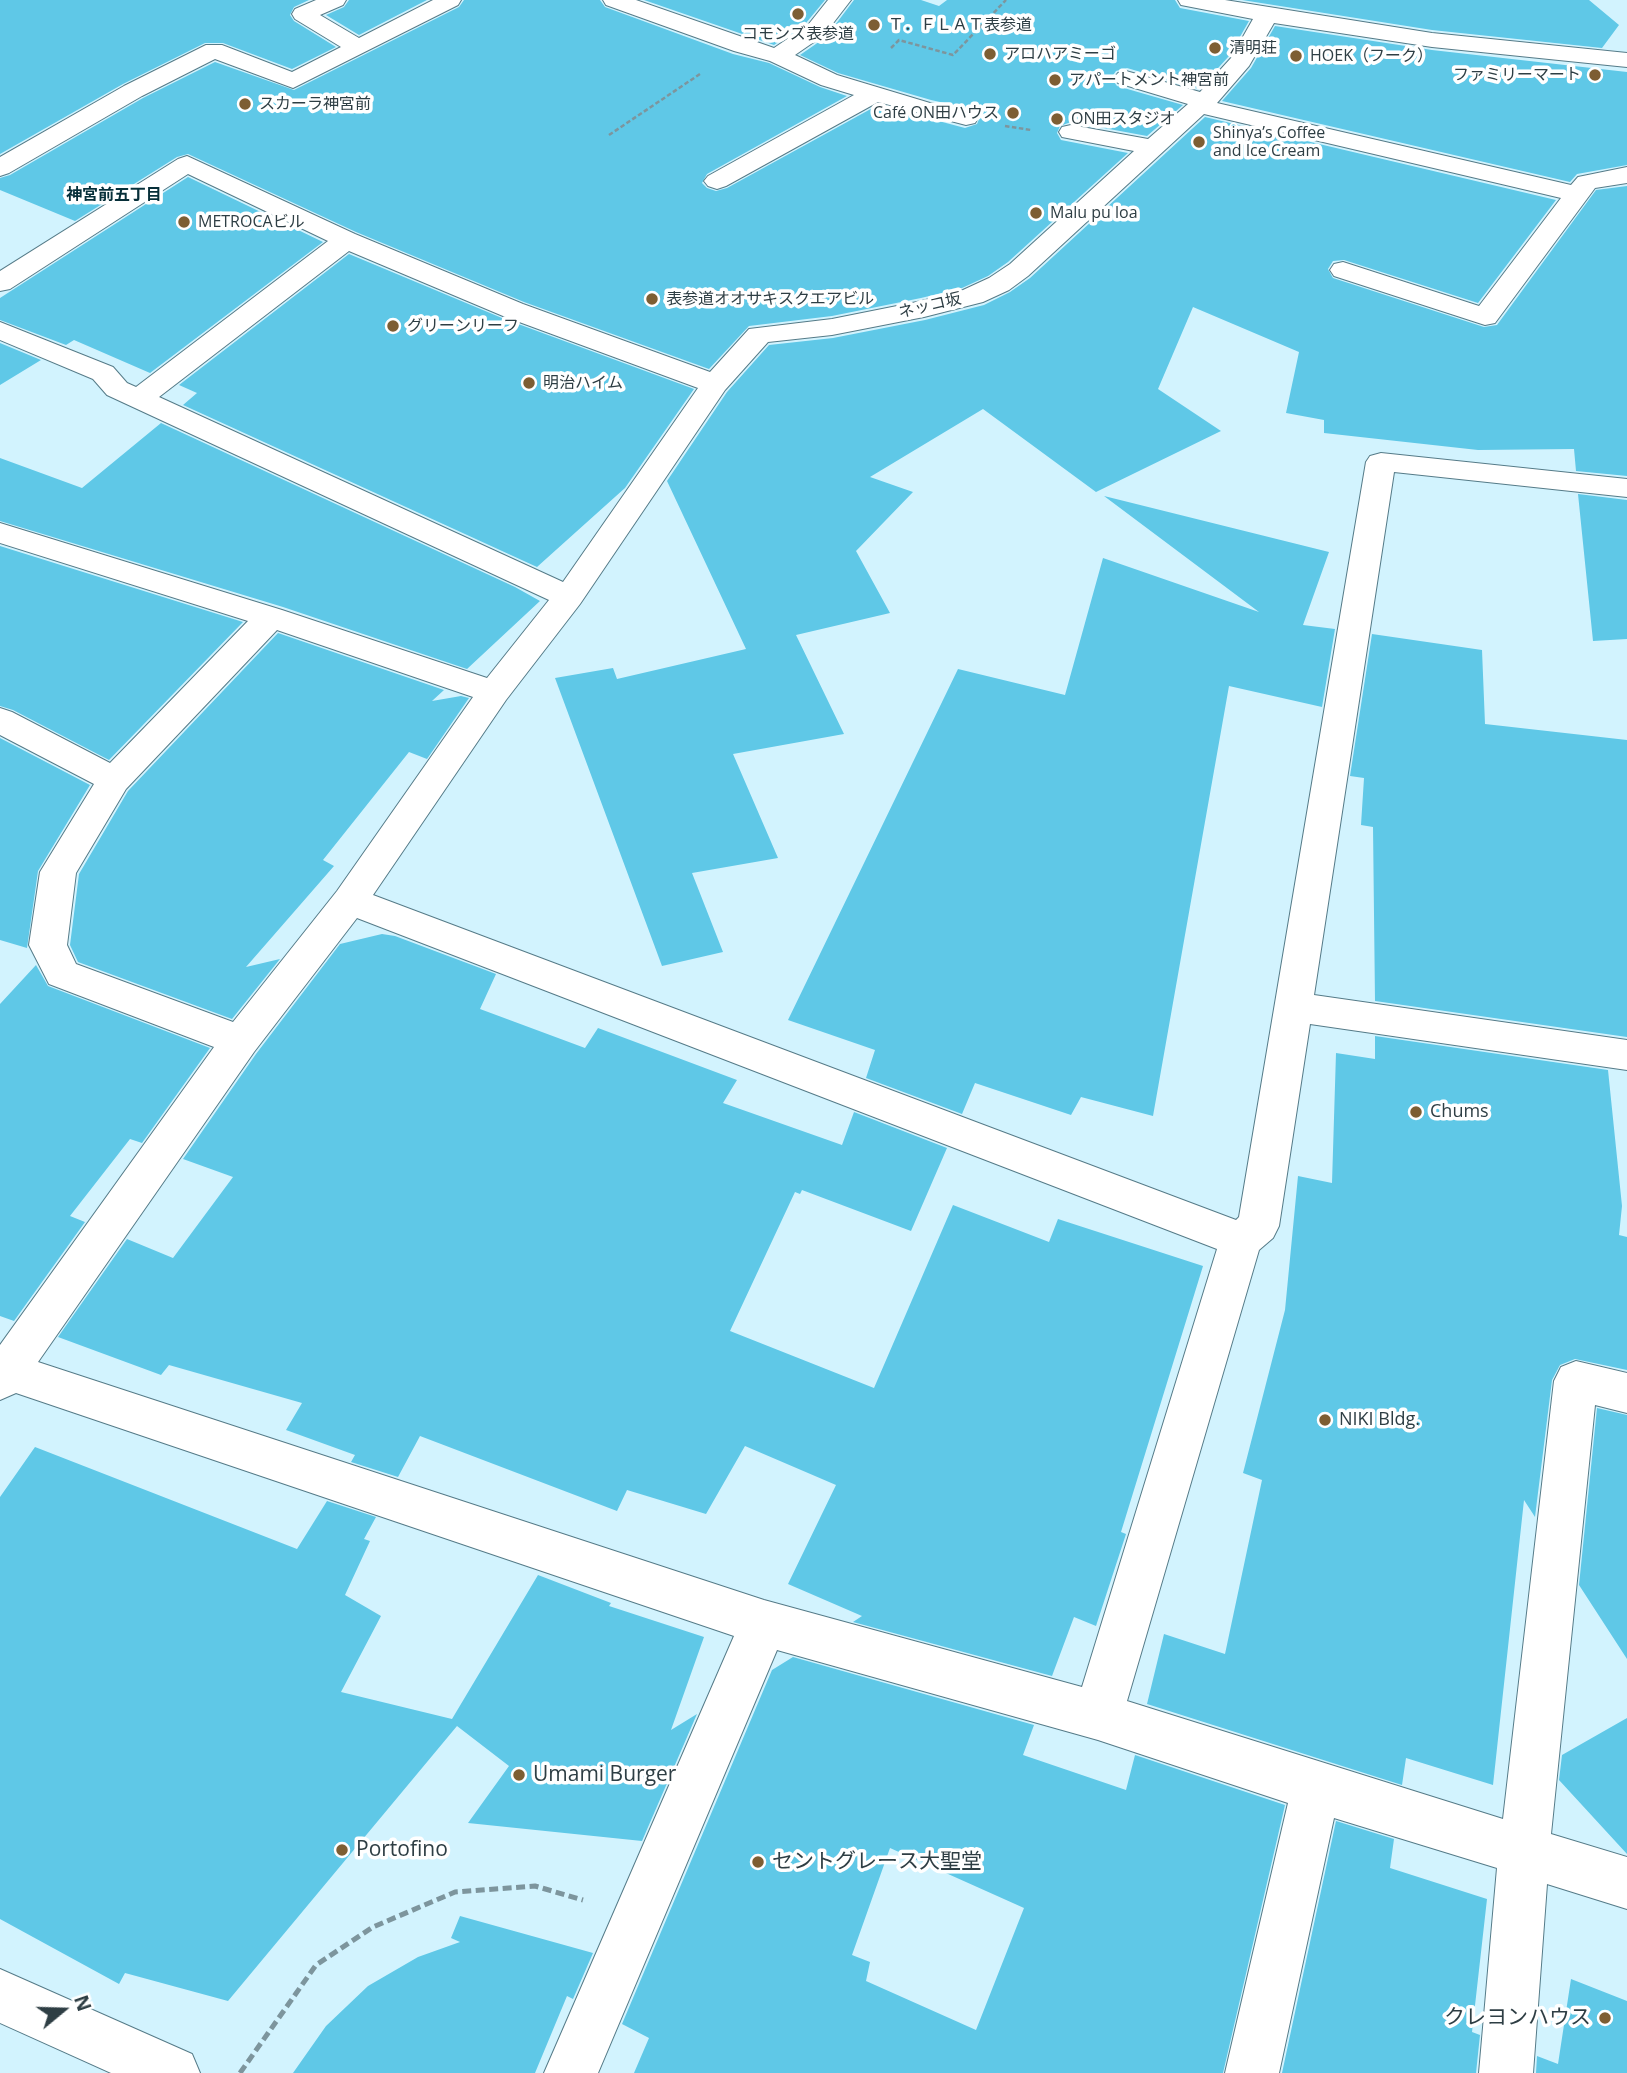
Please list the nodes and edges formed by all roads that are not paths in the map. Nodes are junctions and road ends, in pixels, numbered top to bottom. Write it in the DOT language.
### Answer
graph roads {
  1 [pos="335,0"];
  2 [pos="450,0"];
  3 [pos="614,0"];
  4 [pos="840,0"];
  5 [pos="1189,0"];
  6 [pos="1267,15"];
  7 [pos="358,47"];
  8 [pos="778,56"];
  9 [pos="1627,61"];
  10 [pos="1126,78"];
  11 [pos="873,95"];
  12 [pos="1202,104"];
  13 [pos="966,118"];
  14 [pos="1071,132"];
  15 [pos="1153,147"];
  16 [pos="0,168"];
  17 [pos="1627,175"];
  18 [pos="717,181"];
  19 [pos="1576,194"];
  20 [pos="346,240"];
  21 [pos="1343,270"];
  22 [pos="0,282"];
  23 [pos="0,330"];
  24 [pos="715,384"];
  25 [pos="139,399"];
  26 [pos="1627,488"];
  27 [pos="0,533"];
  28 [pos="569,597"];
  29 [pos="271,617"];
  30 [pos="494,692"];
  31 [pos="0,720"];
  32 [pos="114,780"];
  33 [pos="350,901"];
  34 [pos="1293,1007"];
  35 [pos="240,1041"];
  36 [pos="1627,1055"];
  37 [pos="1241,1240"];
  38 [pos="4,1376"];
  39 [pos="1627,1393"];
  40 [pos="764,1623"];
  41 [pos="1098,1716"];
  42 [pos="1316,1788"];
  43 [pos="1524,1853"];
  44 [pos="1627,1883"];
  45 [pos="0,1996"];
  46 [pos="112,2061"];
  47 [pos="173,2073"];
  48 [pos="570,2073"];
  49 [pos="1252,2073"];
  50 [pos="1506,2073"];
  1 -- 7 [label="street"];
  2 -- 7 [label="street"];
  3 -- 8 [label="street"];
  4 -- 8 [label="street"];
  5 -- 6 [label="street"];
  6 -- 9 [label="street"];
  6 -- 12 [label="street, ネッコ坂"];
  7 -- 16 [label="street"];
  8 -- 11 [label="street"];
  10 -- 12 [label="street"];
  11 -- 13 [label="street"];
  11 -- 18 [label="street"];
  12 -- 15 [label="street, ネッコ坂"];
  12 -- 19 [label="street"];
  14 -- 15 [label="street"];
  15 -- 24 [label="street, ネッコ坂"];
  17 -- 19 [label="street"];
  19 -- 21 [label="street"];
  20 -- 22 [label="street"];
  20 -- 24 [label="street"];
  20 -- 25 [label="street"];
  23 -- 25 [label="street"];
  24 -- 28 [label="street, ネッコ坂"];
  25 -- 28 [label="street"];
  26 -- 34 [label="street"];
  27 -- 29 [label="street"];
  28 -- 30 [label="street, ネッコ坂"];
  29 -- 30 [label="street"];
  29 -- 32 [label="street"];
  30 -- 33 [label="street, ネッコ坂"];
  31 -- 32 [label="street"];
  32 -- 35 [label="street"];
  33 -- 35 [label="street, ネッコ坂"];
  33 -- 37 [label="street"];
  34 -- 36 [label="street"];
  34 -- 37 [label="street"];
  35 -- 38 [label="street, ネッコ坂"];
  37 -- 41 [label="street"];
  38 -- 40 [label="street"];
  39 -- 43 [label="street"];
  40 -- 41 [label="street"];
  40 -- 48 [label="street"];
  41 -- 42 [label="street"];
  42 -- 43 [label="street"];
  42 -- 49 [label="street"];
  43 -- 44 [label="street"];
  43 -- 50 [label="street"];
  45 -- 46 [label="street"];
  46 -- 47 [label="street"];
}
